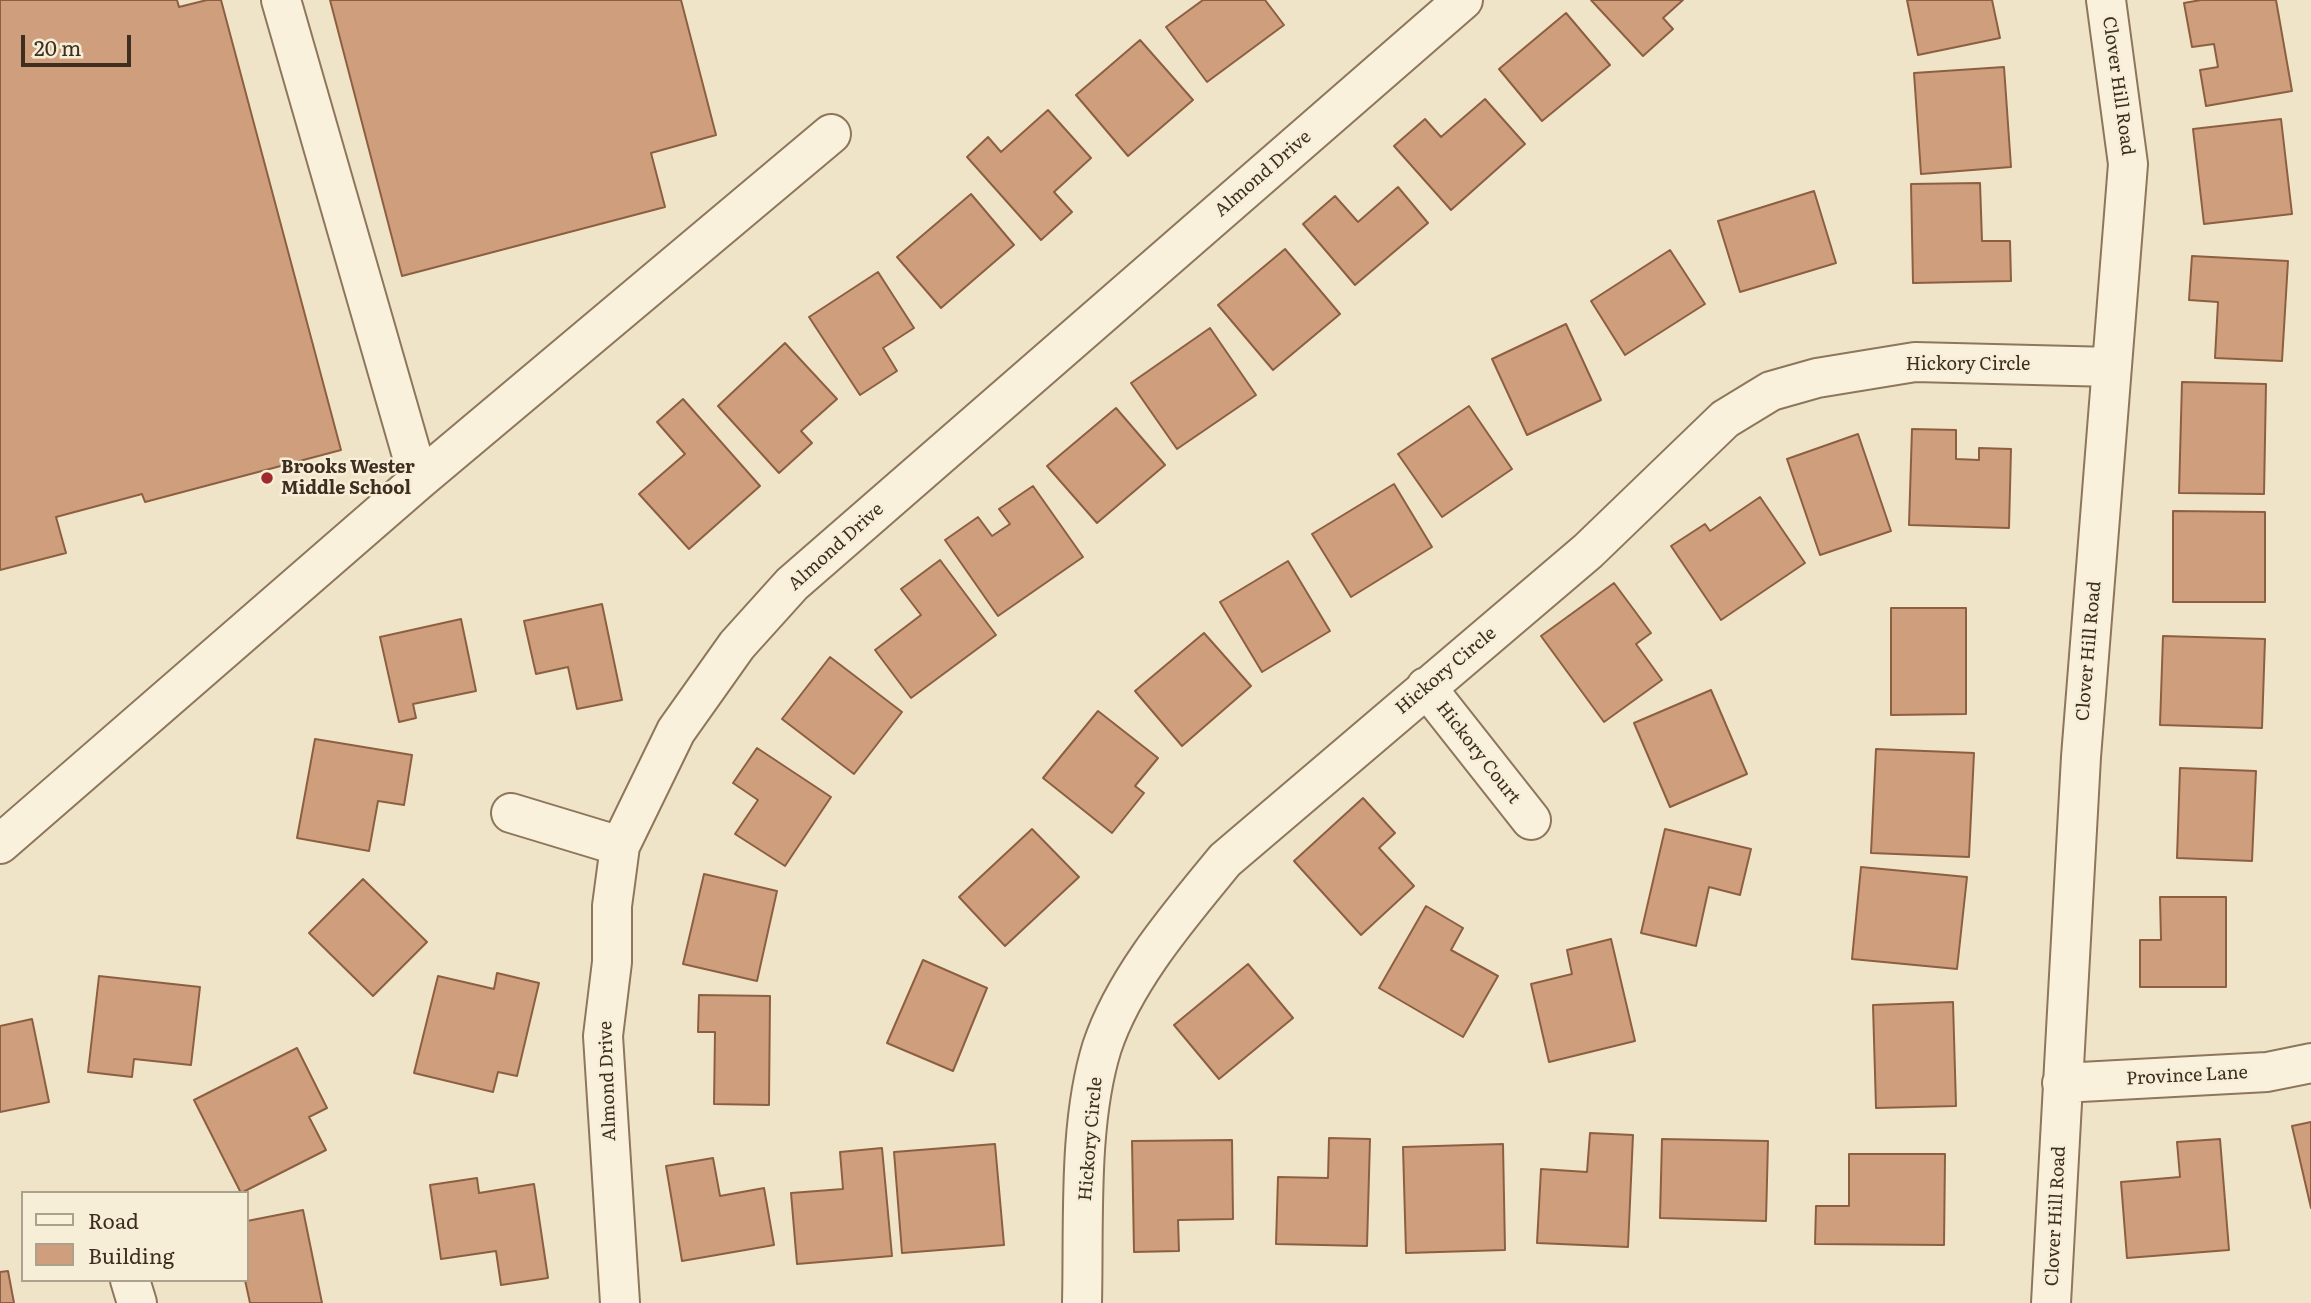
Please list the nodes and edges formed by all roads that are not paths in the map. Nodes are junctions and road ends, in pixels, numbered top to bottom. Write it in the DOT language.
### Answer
graph roads {
  1 [pos="281,0"];
  2 [pos="1463,0"];
  3 [pos="2106,0"];
  4 [pos="831,134"];
  5 [pos="2112,367"];
  6 [pos="419,480"];
  7 [pos="1426,687"];
  8 [pos="511,813"];
  9 [pos="1531,820"];
  10 [pos="0,844"];
  11 [pos="620,846"];
  12 [pos="2311,1063"];
  13 [pos="2063,1083"];
  14 [pos="131,1282"];
  15 [pos="137,1303"];
  16 [pos="620,1303"];
  17 [pos="1082,1303"];
  18 [pos="2051,1303"];
  1 -- 6 [label="street"];
  2 -- 11 [label="street, Almond Drive"];
  3 -- 5 [label="street, Clover Hill Road"];
  4 -- 6 [label="street"];
  5 -- 7 [label="street, Hickory Circle"];
  5 -- 13 [label="street, Clover Hill Road"];
  6 -- 10 [label="street"];
  7 -- 9 [label="street, Hickory Court"];
  7 -- 17 [label="street, Hickory Circle"];
  8 -- 11 [label="street"];
  11 -- 16 [label="street, Almond Drive"];
  12 -- 13 [label="street, Province Lane"];
  13 -- 18 [label="street, Clover Hill Road"];
  14 -- 15 [label="street"];
}
